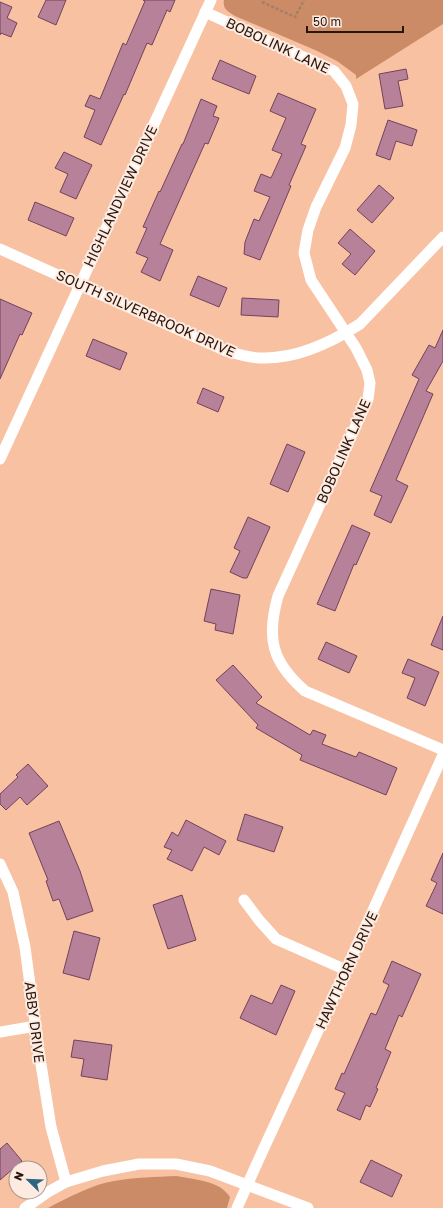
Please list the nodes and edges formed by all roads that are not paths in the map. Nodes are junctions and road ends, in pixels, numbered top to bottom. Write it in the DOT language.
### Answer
graph roads {
  1 [pos="211,0"];
  2 [pos="206,12"];
  3 [pos="443,237"];
  4 [pos="0,249"];
  5 [pos="79,284"];
  6 [pos="346,333"];
  7 [pos="0,459"];
  8 [pos="443,750"];
  9 [pos="443,755"];
  10 [pos="0,864"];
  11 [pos="244,900"];
  12 [pos="346,970"];
  13 [pos="36,1026"];
  14 [pos="0,1032"];
  15 [pos="66,1182"];
  16 [pos="248,1184"];
  17 [pos="25,1208"];
  18 [pos="237,1208"];
  19 [pos="308,1208"];
  1 -- 2 [label="street, HIGHLANDVIEW DRIVE"];
  2 -- 5 [label="street, HIGHLANDVIEW DRIVE"];
  2 -- 6 [label="street, BOBOLINK LANE"];
  3 -- 6 [label="street, SOUTH SILVERBROOK DRIVE"];
  4 -- 5 [label="street, SOUTH SILVERBROOK DRIVE"];
  5 -- 6 [label="street, SOUTH SILVERBROOK DRIVE"];
  5 -- 7 [label="street, HIGHLANDVIEW DRIVE"];
  6 -- 8 [label="street, BOBOLINK LANE"];
  9 -- 12 [label="street, HAWTHORN DRIVE"];
  10 -- 13 [label="street, ABBY DRIVE"];
  11 -- 12 [label="street"];
  12 -- 16 [label="street, HAWTHORN DRIVE"];
  13 -- 14 [label="street"];
  13 -- 15 [label="street, ABBY DRIVE"];
  15 -- 16 [label="street"];
  15 -- 17 [label="street"];
  16 -- 18 [label="street, HAWTHORN DRIVE"];
  16 -- 19 [label="street"];
}
